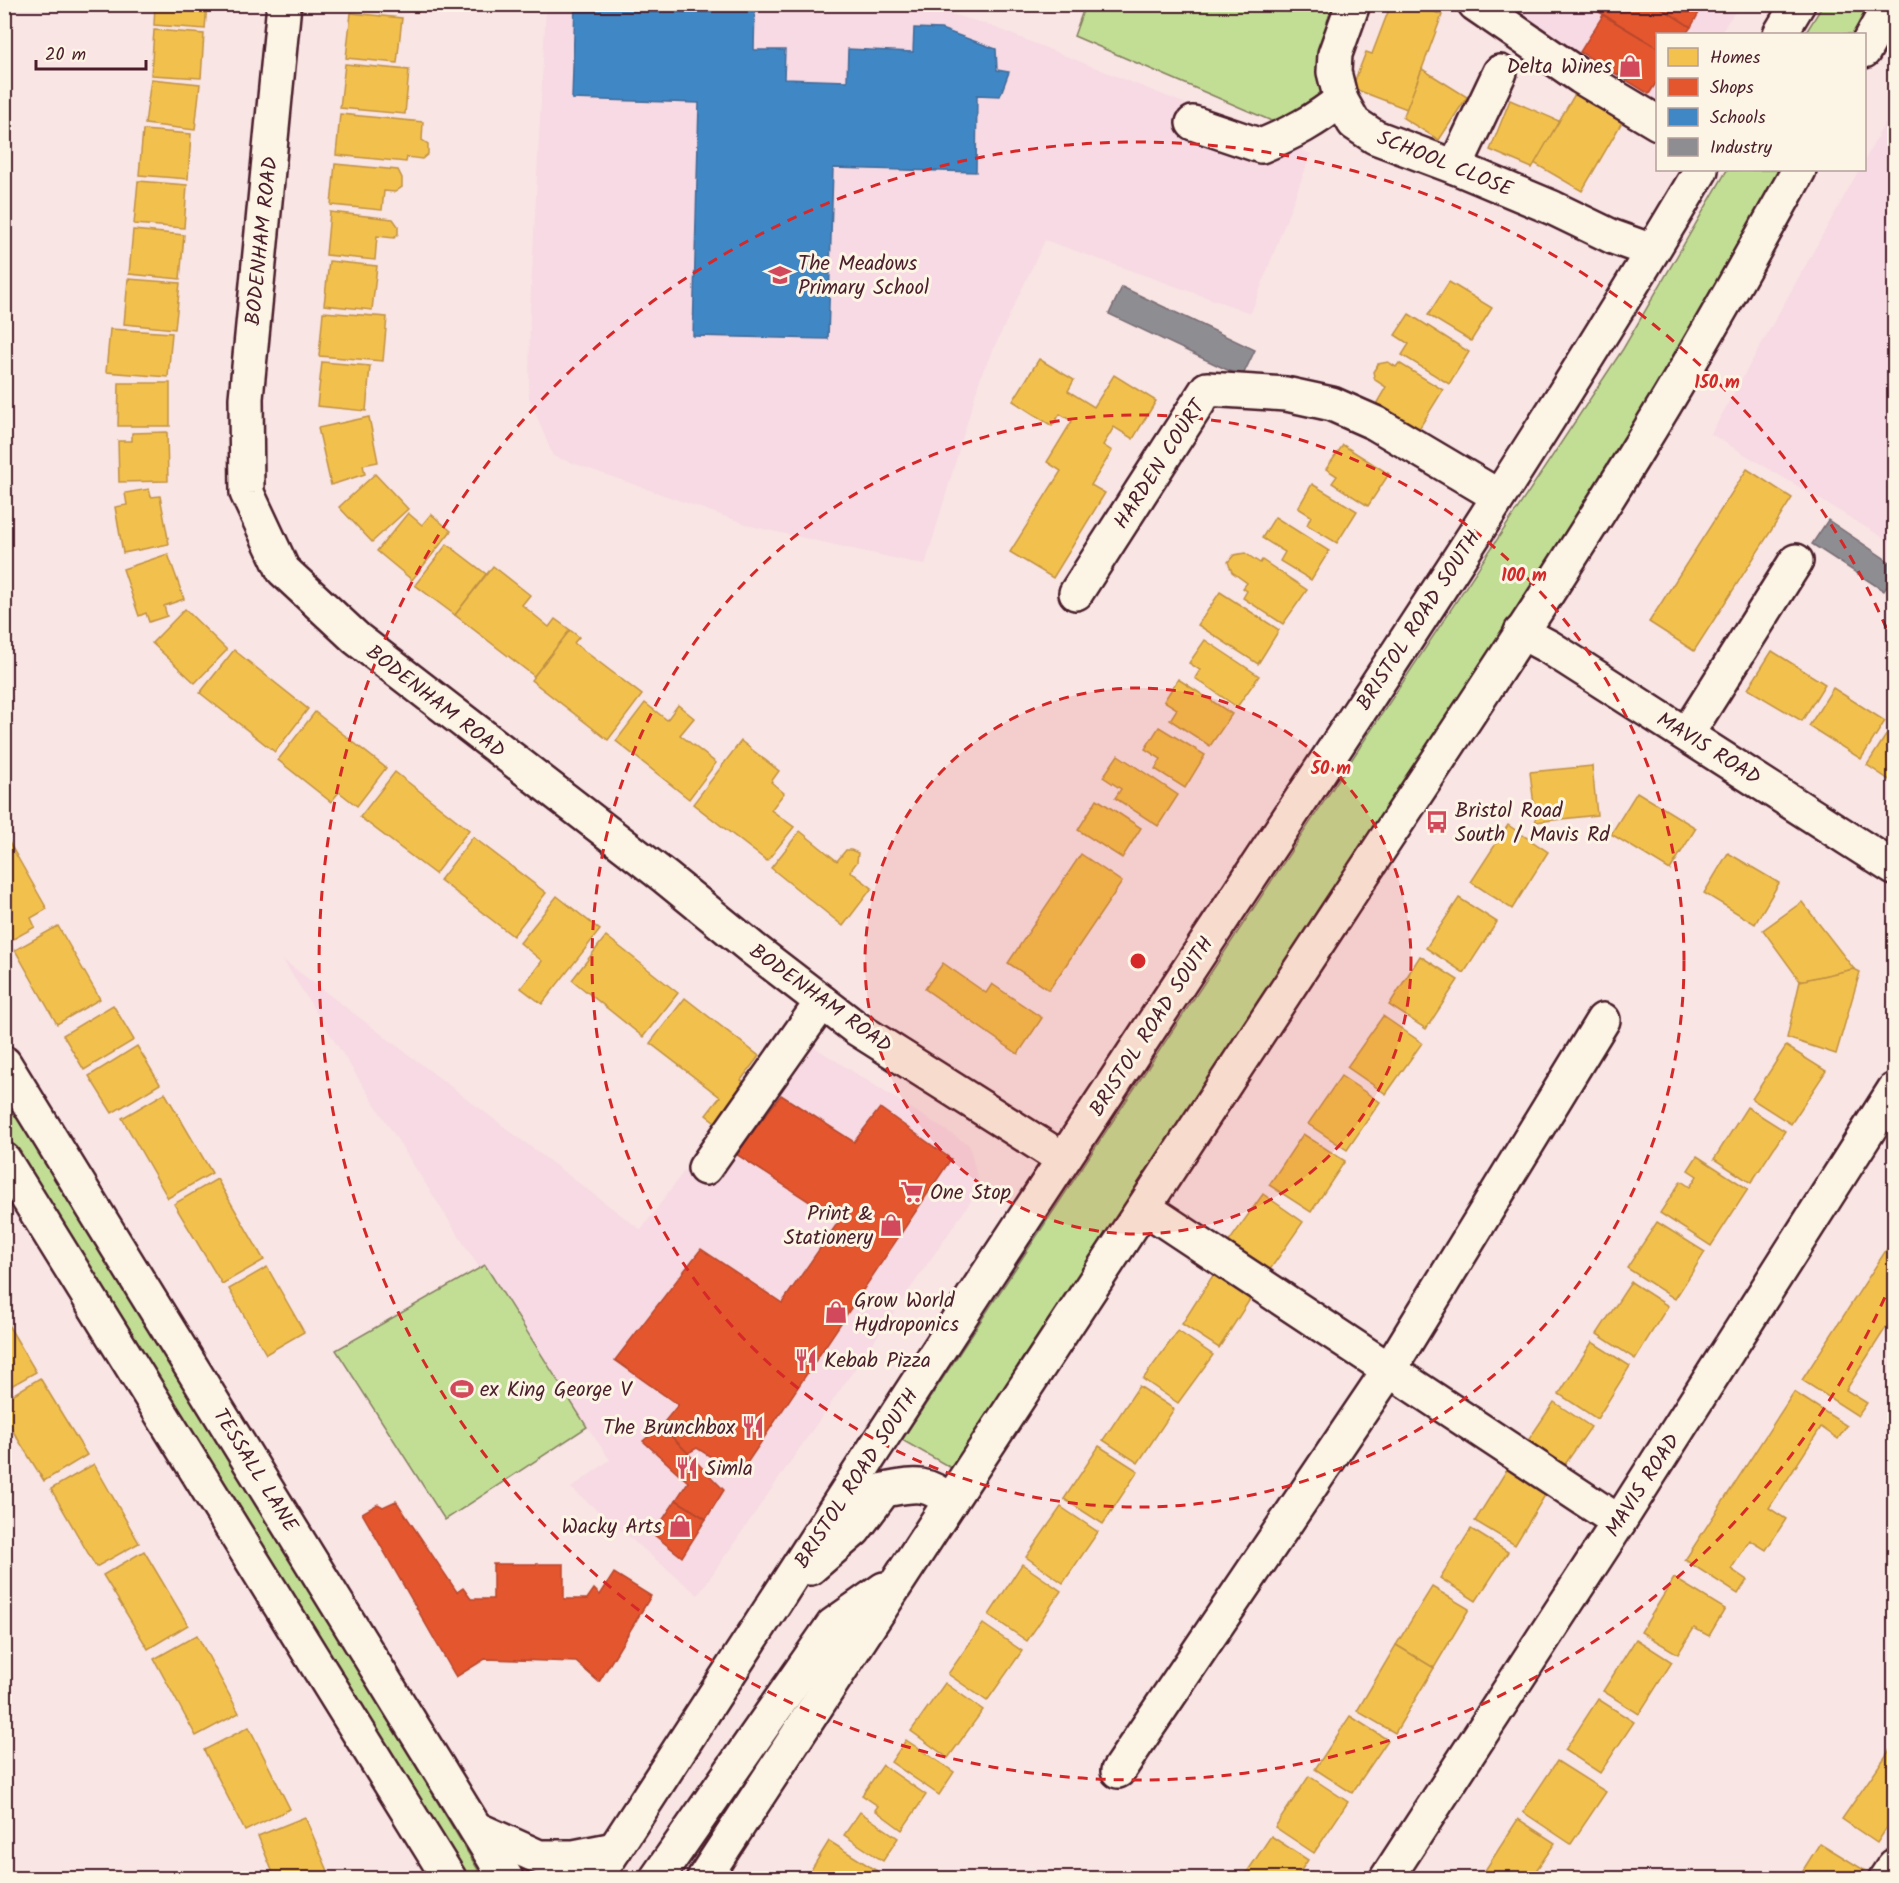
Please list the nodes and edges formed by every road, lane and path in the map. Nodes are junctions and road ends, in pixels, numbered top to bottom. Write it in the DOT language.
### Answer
graph roads {
  1 [pos="284,4"];
  2 [pos="1353,4"];
  3 [pos="1475,4"];
  4 [pos="1798,4"];
  5 [pos="1890,4"];
  6 [pos="1781,33"];
  7 [pos="1866,47"];
  8 [pos="1500,72"];
  9 [pos="1341,100"];
  10 [pos="1656,122"];
  11 [pos="1193,123"];
  12 [pos="1455,167"];
  13 [pos="1700,171"];
  14 [pos="1798,171"];
  15 [pos="1652,251"];
  16 [pos="1498,496"];
  17 [pos="1796,561"];
  18 [pos="1076,593"];
  19 [pos="1521,632"];
  20 [pos="1687,734"];
  21 [pos="1894,868"];
  22 [pos="822,1002"];
  23 [pos="1603,1020"];
  24 [pos="4,1063"];
  25 [pos="1894,1090"];
  26 [pos="1063,1159"];
  27 [pos="4,1160"];
  28 [pos="705,1168"];
  29 [pos="1145,1208"];
  30 [pos="1389,1370"];
  31 [pos="950,1502"];
  32 [pos="1618,1522"];
  33 [pos="898,1580"];
  34 [pos="781,1593"];
  35 [pos="1118,1771"];
  36 [pos="477,1829"];
  37 [pos="615,1849"];
  38 [pos="1894,1866"];
  39 [pos="448,1878"];
  40 [pos="506,1878"];
  41 [pos="596,1878"];
  42 [pos="657,1878"];
  43 [pos="704,1878"];
  44 [pos="1386,1878"];
  45 [pos="1886,1878"];
  1 -- 22 [label="main road, BODENHAM ROAD"];
  2 -- 9 [label="main road, SCHOOL CLOSE"];
  3 -- 10 [label="main road"];
  4 -- 6 [label="main road"];
  5 -- 7 [label="main road"];
  8 -- 12 [label="main road"];
  9 -- 11 [label="main road"];
  9 -- 12 [label="main road, SCHOOL CLOSE"];
  12 -- 15 [label="main road, SCHOOL CLOSE"];
  13 -- 15 [label="main road, BRISTOL ROAD SOUTH"];
  14 -- 19 [label="main road"];
  15 -- 16 [label="main road, BRISTOL ROAD SOUTH"];
  16 -- 18 [label="main road, HARDEN COURT"];
  16 -- 26 [label="main road, BRISTOL ROAD SOUTH"];
  17 -- 20 [label="main road"];
  19 -- 20 [label="main road, MAVIS ROAD"];
  19 -- 29 [label="main road"];
  20 -- 21 [label="main road, MAVIS ROAD"];
  22 -- 26 [label="main road, BODENHAM ROAD"];
  22 -- 28 [label="main road"];
  23 -- 30 [label="main road"];
  24 -- 36 [label="main road, TESSALL LANE"];
  25 -- 32 [label="main road, MAVIS ROAD"];
  26 -- 34 [label="main road, BRISTOL ROAD SOUTH"];
  27 -- 39 [label="main road"];
  29 -- 30 [label="main road"];
  29 -- 31 [label="main road"];
  30 -- 32 [label="main road"];
  30 -- 35 [label="main road"];
  31 -- 33 [label="main road"];
  31 -- 34 [label="main road"];
  32 -- 44 [label="main road, MAVIS ROAD"];
  33 -- 42 [label="main road"];
  33 -- 43 [label="main road"];
  34 -- 37 [label="main road, BRISTOL ROAD SOUTH"];
  36 -- 37 [label="main road"];
  36 -- 40 [label="main road, TESSALL LANE"];
  37 -- 41 [label="main road, BRISTOL ROAD SOUTH"];
  38 -- 45 [label="main road"];
}
